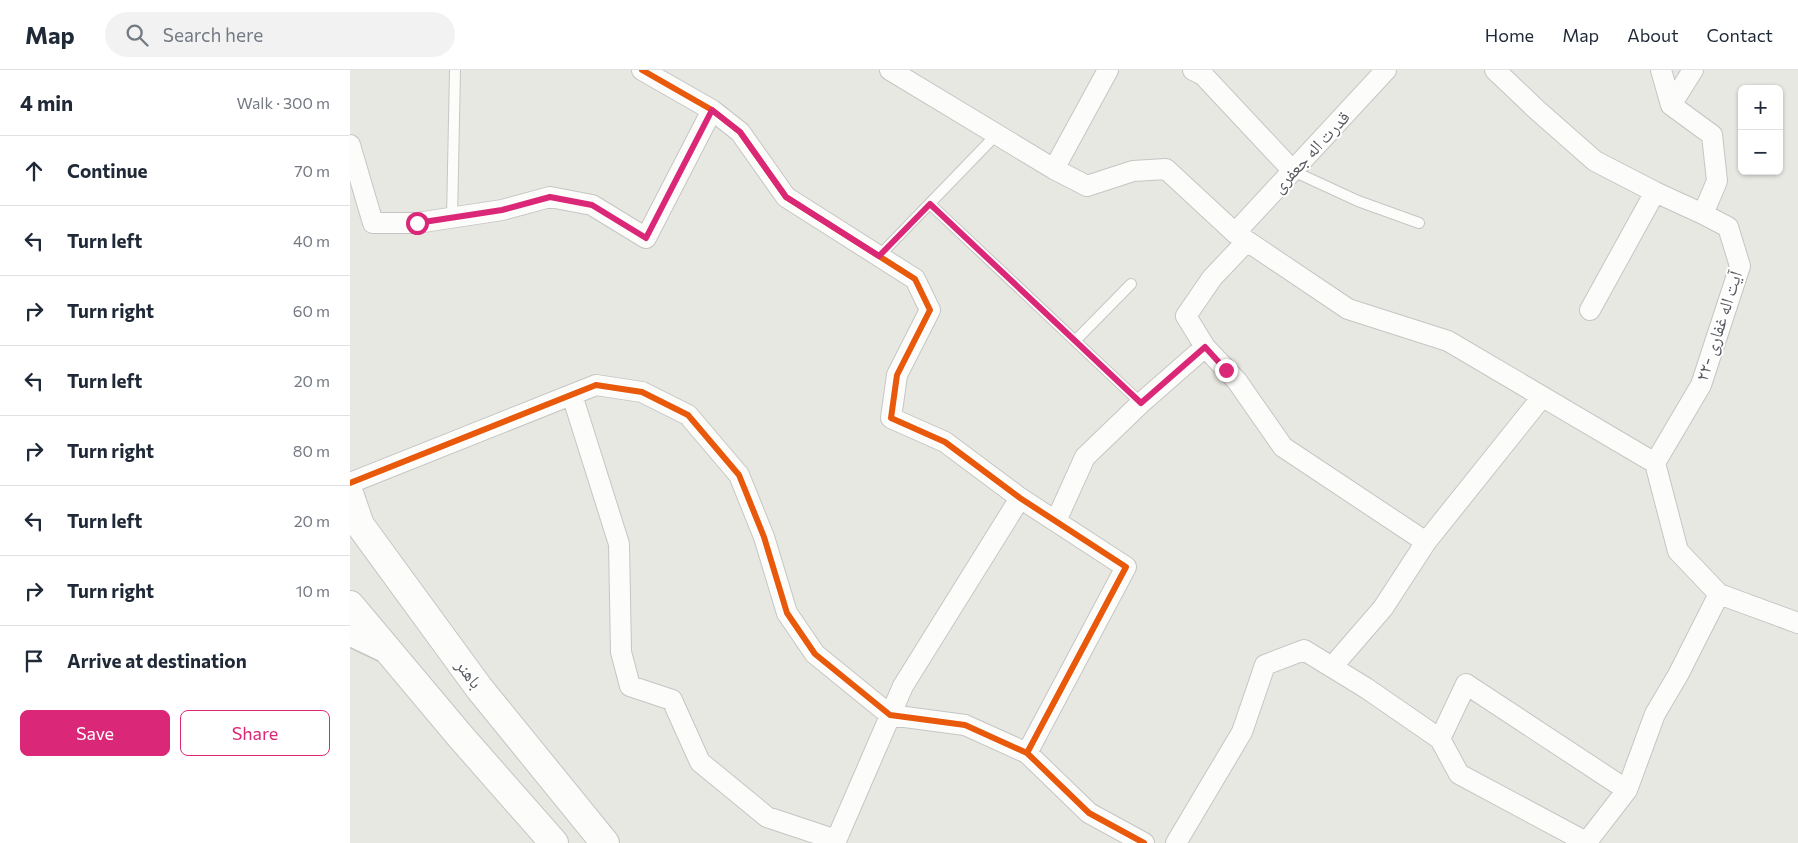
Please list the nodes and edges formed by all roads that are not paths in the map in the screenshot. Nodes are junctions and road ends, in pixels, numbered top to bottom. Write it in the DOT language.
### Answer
graph roads {
  1 [pos="455,70"];
  2 [pos="642,70"];
  3 [pos="890,70"];
  4 [pos="1108,70"];
  5 [pos="1193,70"];
  6 [pos="1386,70"];
  7 [pos="1495,70"];
  8 [pos="1661,70"];
  9 [pos="1693,70"];
  10 [pos="1671,105"];
  11 [pos="712,110"];
  12 [pos="998,134"];
  13 [pos="350,145"];
  14 [pos="1054,168"];
  15 [pos="1293,171"];
  16 [pos="1655,192"];
  17 [pos="930,204"];
  18 [pos="1703,214"];
  19 [pos="452,218"];
  20 [pos="1419,223"];
  21 [pos="1241,237"];
  22 [pos="879,256"];
  23 [pos="1130,284"];
  24 [pos="1590,310"];
  25 [pos="1075,341"];
  26 [pos="1205,347"];
  27 [pos="572,395"];
  28 [pos="1542,397"];
  29 [pos="1141,403"];
  30 [pos="1655,463"];
  31 [pos="350,483"];
  32 [pos="350,496"];
  33 [pos="1020,498"];
  34 [pos="1056,521"];
  35 [pos="1426,542"];
  36 [pos="1719,594"];
  37 [pos="350,605"];
  38 [pos="1798,623"];
  39 [pos="350,633"];
  40 [pos="388,651"];
  41 [pos="1332,667"];
  42 [pos="890,715"];
  43 [pos="1440,739"];
  44 [pos="1027,753"];
  45 [pos="1627,790"];
  46 [pos="836,842"];
  47 [pos="554,843"];
  48 [pos="605,843"];
  49 [pos="1144,843"];
  50 [pos="1176,843"];
  51 [pos="1586,843"];
  1 -- 19 [label="lane"];
  2 -- 11 [label="street"];
  3 -- 12 [label="street"];
  4 -- 14 [label="street"];
  5 -- 15 [label="street"];
  6 -- 15 [label="street, قدرت اله جعفری"];
  7 -- 16 [label="street, ۲۲- آیت اله غفاری"];
  8 -- 10 [label="street"];
  9 -- 10 [label="street"];
  10 -- 18 [label="street"];
  11 -- 19 [label="street"];
  11 -- 22 [label="street"];
  12 -- 14 [label="street"];
  12 -- 17 [label="lane"];
  13 -- 19 [label="street"];
  14 -- 21 [label="street"];
  15 -- 20 [label="lane"];
  15 -- 21 [label="street, قدرت اله جعفری"];
  16 -- 18 [label="street, ۲۲- آیت اله غفاری"];
  16 -- 24 [label="street"];
  17 -- 22 [label="lane"];
  17 -- 25 [label="lane"];
  18 -- 30 [label="street, ۲۲- آیت اله غفاری"];
  21 -- 26 [label="street, قدرت اله جعفری"];
  21 -- 28 [label="street"];
  22 -- 33 [label="street"];
  23 -- 25 [label="lane"];
  25 -- 29 [label="lane"];
  26 -- 29 [label="street"];
  26 -- 35 [label="street"];
  27 -- 31 [label="street"];
  27 -- 42 [label="street"];
  27 -- 46 [label="street"];
  28 -- 30 [label="street"];
  28 -- 35 [label="street"];
  29 -- 34 [label="street"];
  30 -- 36 [label="street"];
  32 -- 48 [label="main road, باهنر"];
  33 -- 34 [label="street"];
  33 -- 42 [label="street"];
  34 -- 44 [label="street"];
  35 -- 41 [label="street"];
  36 -- 38 [label="street"];
  36 -- 45 [label="street"];
  37 -- 40 [label="main road"];
  39 -- 40 [label="street"];
  40 -- 47 [label="main road"];
  41 -- 43 [label="street"];
  41 -- 50 [label="street"];
  42 -- 44 [label="street"];
  42 -- 46 [label="street"];
  43 -- 45 [label="street"];
  43 -- 51 [label="street"];
  44 -- 49 [label="street"];
  45 -- 51 [label="street"];
}
